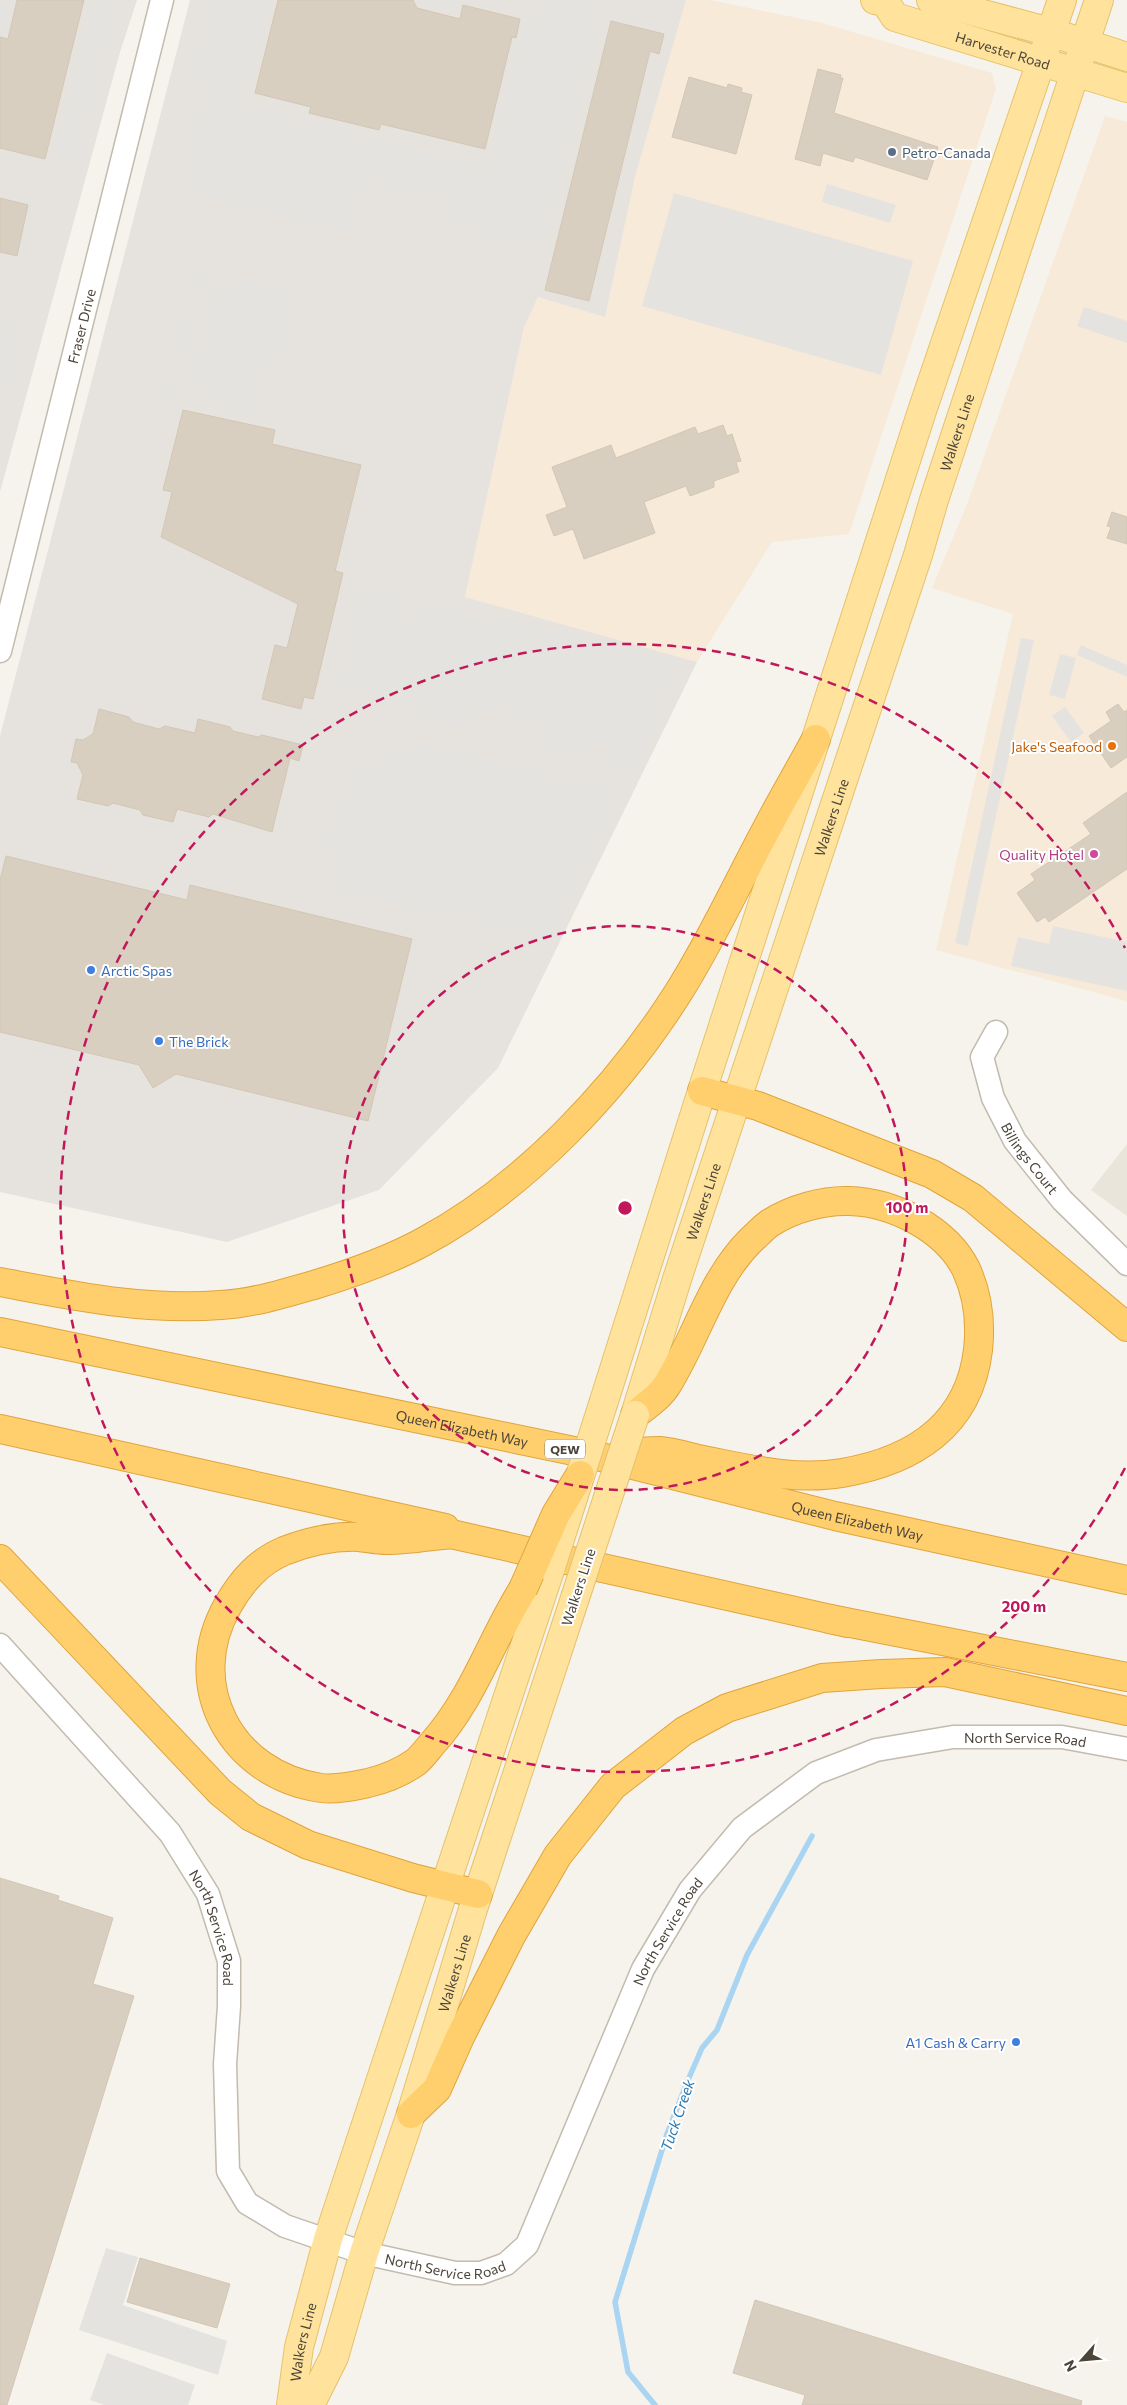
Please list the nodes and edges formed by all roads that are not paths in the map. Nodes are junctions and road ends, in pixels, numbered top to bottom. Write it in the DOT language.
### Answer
graph roads {
  1 [pos="162,0"];
  2 [pos="931,0"];
  3 [pos="1062,0"];
  4 [pos="1099,0"];
  5 [pos="883,1"];
  6 [pos="1050,32"];
  7 [pos="1086,43"];
  8 [pos="1127,57"];
  9 [pos="1041,61"];
  10 [pos="1075,72"];
  11 [pos="1127,88"];
  12 [pos="0,651"];
  13 [pos="816,739"];
  14 [pos="996,1032"];
  15 [pos="702,1091"];
  16 [pos="737,1101"];
  17 [pos="1127,1264"];
  18 [pos="0,1282"];
  19 [pos="1127,1327"];
  20 [pos="0,1332"];
  21 [pos="635,1416"];
  22 [pos="0,1429"];
  23 [pos="587,1465"];
  24 [pos="0,1559"];
  25 [pos="1127,1580"];
  26 [pos="848,1623"];
  27 [pos="0,1645"];
  28 [pos="1127,1677"];
  29 [pos="1127,1711"];
  30 [pos="1127,1749"];
  31 [pos="444,1886"];
  32 [pos="478,1894"];
  33 [pos="411,2114"];
  34 [pos="328,2239"];
  35 [pos="364,2253"];
  36 [pos="291,2405"];
  37 [pos="310,2405"];
  1 -- 12 [label="street, Fraser Drive"];
  2 -- 6 [label="main road, Harvester Road"];
  3 -- 6 [label="main road, Walkers Line"];
  4 -- 7 [label="main road, Walkers Line"];
  5 -- 9 [label="main road, Harvester Road"];
  6 -- 7 [label="main road, Harvester Road"];
  6 -- 9 [label="main road, Walkers Line"];
  7 -- 8 [label="main road, Harvester Road"];
  7 -- 10 [label="main road, Walkers Line"];
  9 -- 10 [label="main road, Harvester Road"];
  9 -- 13 [label="main road, Walkers Line"];
  10 -- 11 [label="main road, Harvester Road"];
  10 -- 16 [label="main road, Walkers Line"];
  13 -- 15 [label="main road, Walkers Line"];
  13 -- 18 [label="highway"];
  14 -- 17 [label="street, Billings Court"];
  15 -- 16 [label="highway"];
  15 -- 23 [label="main road, Walkers Line, bridge"];
  16 -- 19 [label="highway"];
  16 -- 21 [label="main road, Walkers Line"];
  20 -- 23 [label="highway, Queen Elizabeth Way / QEW"];
  21 -- 23 [label="highway"];
  21 -- 32 [label="main road, Walkers Line, bridge"];
  22 -- 26 [label="highway"];
  23 -- 25 [label="highway, Queen Elizabeth Way / QEW"];
  23 -- 26 [label="highway, bridge"];
  23 -- 31 [label="main road, Walkers Line, bridge"];
  24 -- 31 [label="highway"];
  26 -- 28 [label="highway"];
  27 -- 34 [label="street, North Service Road"];
  29 -- 33 [label="highway"];
  30 -- 35 [label="street, North Service Road"];
  31 -- 32 [label="highway"];
  31 -- 34 [label="main road, Walkers Line"];
  32 -- 33 [label="main road, Walkers Line"];
  33 -- 35 [label="main road, Walkers Line"];
  34 -- 35 [label="street, North Service Road"];
  34 -- 36 [label="main road, Walkers Line"];
  35 -- 37 [label="main road, Walkers Line"];
}
